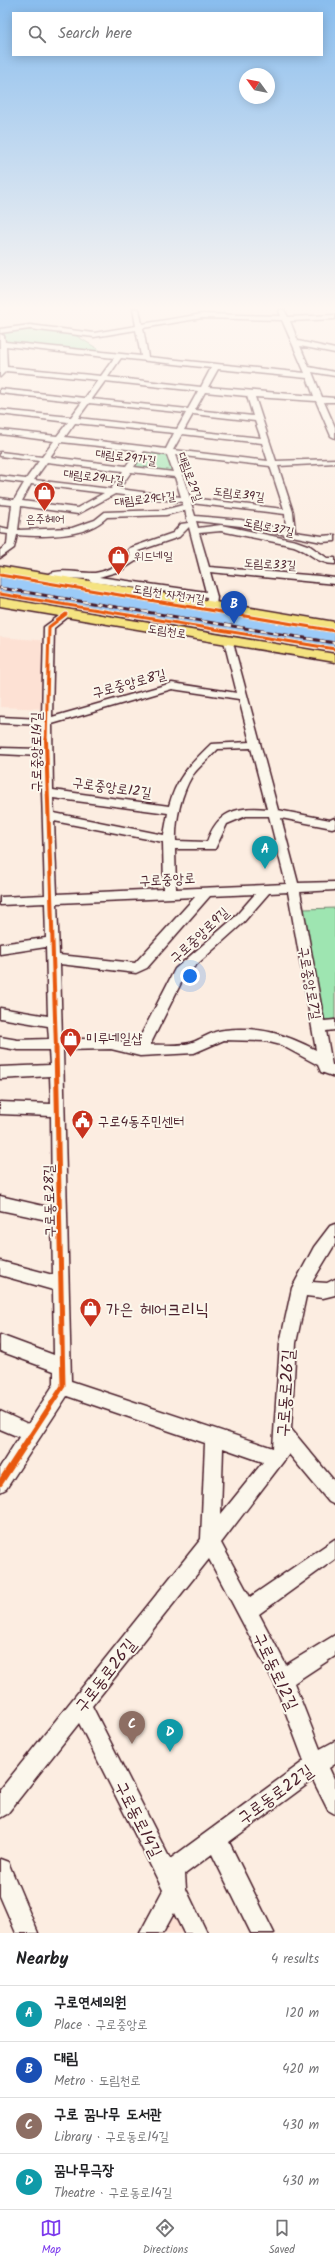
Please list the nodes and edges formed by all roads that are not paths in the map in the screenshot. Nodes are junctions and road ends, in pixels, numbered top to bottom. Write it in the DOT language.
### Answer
graph roads {
  1 [pos="71,399"];
  2 [pos="196,399"];
  3 [pos="252,399"];
  4 [pos="311,399"];
  5 [pos="320,400"];
  6 [pos="335,400"];
  7 [pos="86,401"];
  8 [pos="333,410"];
  9 [pos="0,412"];
  10 [pos="189,412"];
  11 [pos="327,417"];
  12 [pos="259,419"];
  13 [pos="72,420"];
  14 [pos="178,431"];
  15 [pos="0,432"];
  16 [pos="335,436"];
  17 [pos="62,439"];
  18 [pos="266,441"];
  19 [pos="142,449"];
  20 [pos="168,452"];
  21 [pos="0,454"];
  22 [pos="45,459"];
  23 [pos="335,461"];
  24 [pos="273,464"];
  25 [pos="129,469"];
  26 [pos="178,475"];
  27 [pos="0,478"];
  28 [pos="29,481"];
  29 [pos="114,491"];
  30 [pos="0,501"];
  31 [pos="17,503"];
  32 [pos="187,503"];
  33 [pos="289,512"];
  34 [pos="193,524"];
  35 [pos="0,530"];
  36 [pos="13,533"];
  37 [pos="291,534"];
  38 [pos="335,538"];
  39 [pos="0,555"];
  40 [pos="335,561"];
  41 [pos="204,569"];
  42 [pos="0,570"];
  43 [pos="81,576"];
  44 [pos="48,578"];
  45 [pos="335,581"];
  46 [pos="211,600"];
  47 [pos="0,602"];
  48 [pos="66,614"];
  49 [pos="335,626"];
  50 [pos="229,641"];
  51 [pos="335,658"];
  52 [pos="244,697"];
  53 [pos="0,720"];
  54 [pos="46,722"];
  55 [pos="256,745"];
  56 [pos="0,751"];
  57 [pos="46,753"];
  58 [pos="47,793"];
  59 [pos="173,810"];
  60 [pos="274,813"];
  61 [pos="48,816"];
  62 [pos="335,822"];
  63 [pos="171,843"];
  64 [pos="335,886"];
  65 [pos="293,888"];
  66 [pos="265,890"];
  67 [pos="206,892"];
  68 [pos="171,894"];
  69 [pos="50,900"];
  70 [pos="0,901"];
  71 [pos="52,942"];
  72 [pos="0,949"];
  73 [pos="53,959"];
  74 [pos="0,1013"];
  75 [pos="55,1022"];
  76 [pos="335,1025"];
  77 [pos="318,1027"];
  78 [pos="0,1042"];
  79 [pos="56,1045"];
  80 [pos="140,1051"];
  81 [pos="324,1061"];
  82 [pos="57,1070"];
  83 [pos="335,1071"];
  84 [pos="0,1073"];
  85 [pos="0,1108"];
  86 [pos="58,1110"];
  87 [pos="0,1203"];
  88 [pos="60,1216"];
  89 [pos="335,1231"];
  90 [pos="0,1268"];
  91 [pos="62,1285"];
  92 [pos="335,1286"];
  93 [pos="300,1288"];
  94 [pos="0,1343"];
  95 [pos="63,1366"];
  96 [pos="63,1386"];
  97 [pos="0,1420"];
  98 [pos="282,1432"];
  99 [pos="32,1434"];
  100 [pos="214,1437"];
  101 [pos="278,1458"];
  102 [pos="0,1483"];
  103 [pos="335,1496"];
  104 [pos="210,1542"];
  105 [pos="335,1548"];
  106 [pos="248,1610"];
  107 [pos="335,1645"];
  108 [pos="283,1679"];
  109 [pos="81,1705"];
  110 [pos="335,1751"];
  111 [pos="316,1765"];
  112 [pos="335,1802"];
  113 [pos="0,1807"];
  114 [pos="215,1838"];
  115 [pos="0,1870"];
  116 [pos="175,1889"];
  117 [pos="27,1933"];
  118 [pos="151,1933"];
  119 [pos="196,1933"];
  120 [pos="263,1933"];
  1 -- 7 [label="street"];
  2 -- 10 [label="street, 대림로29길"];
  3 -- 12 [label="street, 도림로39길"];
  4 -- 5 [label="street"];
  5 -- 6 [label="street"];
  5 -- 11 [label="street"];
  7 -- 10 [label="street"];
  7 -- 13 [label="street"];
  8 -- 11 [label="street"];
  9 -- 13 [label="street"];
  10 -- 12 [label="street"];
  10 -- 14 [label="street, 대림로29길"];
  11 -- 16 [label="street"];
  12 -- 18 [label="street, 도림로39길"];
  13 -- 14 [label="street"];
  13 -- 17 [label="street"];
  14 -- 18 [label="street"];
  14 -- 20 [label="street, 대림로29길"];
  15 -- 17 [label="street"];
  17 -- 19 [label="street"];
  17 -- 22 [label="street"];
  18 -- 24 [label="street, 도림로39길"];
  19 -- 20 [label="street"];
  19 -- 25 [label="street"];
  20 -- 24 [label="street"];
  20 -- 26 [label="street, 대림로29길"];
  21 -- 22 [label="street, 대림로29가길"];
  22 -- 25 [label="street, 대림로29가길"];
  22 -- 28 [label="street"];
  23 -- 24 [label="street"];
  24 -- 33 [label="street, 도림로39길"];
  25 -- 26 [label="street, 대림로29가길"];
  25 -- 29 [label="street"];
  26 -- 32 [label="street, 대림로29길"];
  27 -- 28 [label="street, 대림로29나길"];
  28 -- 29 [label="street, 대림로29나길"];
  28 -- 31 [label="street"];
  29 -- 31 [label="street"];
  29 -- 32 [label="street, 대림로29나길"];
  30 -- 31 [label="street"];
  31 -- 36 [label="street"];
  32 -- 33 [label="street, 도림로39길"];
  32 -- 34 [label="street, 대림로29길"];
  32 -- 36 [label="street, 대림로29다길"];
  33 -- 37 [label="street, 도림로39길"];
  34 -- 37 [label="street, 도림로39길"];
  34 -- 40 [label="street, 도림로37길"];
  34 -- 41 [label="street, 대림로29길"];
  34 -- 43 [label="street"];
  35 -- 36 [label="street, 대림로29다길"];
  36 -- 39 [label="street"];
  37 -- 38 [label="street, 도림로39길"];
  41 -- 45 [label="street, 도림로33길"];
  41 -- 46 [label="street, 대림로29길"];
  42 -- 44 [label="main road"];
  43 -- 44 [label="street"];
  43 -- 46 [label="street"];
  44 -- 46 [label="main road"];
  46 -- 49 [label="main road"];
  47 -- 48 [label="main road, 도림천로"];
  48 -- 50 [label="main road, 도림천로"];
  48 -- 54 [label="street, 구로중앙로14길"];
  50 -- 51 [label="main road, 도림천로"];
  50 -- 52 [label="street"];
  52 -- 54 [label="street, 구로중앙로8길"];
  52 -- 55 [label="street"];
  53 -- 54 [label="street, 구로중앙로14길"];
  54 -- 57 [label="street, 구로중앙로14길"];
  55 -- 59 [label="street"];
  55 -- 60 [label="street"];
  56 -- 57 [label="street"];
  57 -- 58 [label="street, 구로중앙로14길"];
  58 -- 59 [label="street, 구로중앙로12길"];
  58 -- 61 [label="street, 구로중앙로14길"];
  59 -- 63 [label="street"];
  60 -- 62 [label="street"];
  60 -- 63 [label="street"];
  60 -- 65 [label="street"];
  61 -- 63 [label="street"];
  61 -- 69 [label="street, 구로중앙로14길"];
  63 -- 68 [label="street"];
  64 -- 65 [label="street, 구로중앙로"];
  65 -- 66 [label="street, 구로중앙로"];
  65 -- 77 [label="street, 구로중앙로7길"];
  66 -- 67 [label="street, 구로중앙로"];
  66 -- 80 [label="street, 구로중앙로9길"];
  67 -- 68 [label="street, 구로중앙로"];
  67 -- 73 [label="street"];
  68 -- 69 [label="street, 구로중앙로"];
  69 -- 70 [label="street, 구로중앙로"];
  69 -- 71 [label="street, 구로동로28길"];
  71 -- 72 [label="street"];
  71 -- 73 [label="street, 구로동로28길"];
  73 -- 75 [label="street, 구로동로28길"];
  74 -- 75 [label="street"];
  75 -- 79 [label="street, 구로동로28길"];
  76 -- 77 [label="street"];
  77 -- 81 [label="street, 구로중앙로7길"];
  78 -- 79 [label="street"];
  79 -- 80 [label="street"];
  79 -- 82 [label="street, 구로동로28길"];
  80 -- 81 [label="street"];
  81 -- 83 [label="street"];
  82 -- 84 [label="street"];
  82 -- 86 [label="street, 구로동로28길"];
  85 -- 86 [label="street"];
  86 -- 88 [label="street, 구로동로28길"];
  87 -- 88 [label="street"];
  88 -- 91 [label="street, 구로동로28길"];
  89 -- 93 [label="street, 구로동로26길"];
  90 -- 91 [label="street"];
  91 -- 95 [label="street, 구로동로28길"];
  92 -- 93 [label="street"];
  93 -- 98 [label="street, 구로동로26길"];
  94 -- 95 [label="street"];
  95 -- 96 [label="street, 구로동로28길"];
  96 -- 99 [label="street"];
  96 -- 100 [label="street"];
  97 -- 99 [label="street"];
  98 -- 101 [label="street, 구로동로26길"];
  98 -- 103 [label="street"];
  99 -- 102 [label="street"];
  100 -- 101 [label="street"];
  100 -- 104 [label="street"];
  101 -- 104 [label="street, 구로동로26길"];
  104 -- 106 [label="street, 구로동로12길"];
  104 -- 109 [label="street, 구로동로26길"];
  105 -- 106 [label="street"];
  106 -- 108 [label="street, 구로동로12길"];
  107 -- 108 [label="street"];
  108 -- 111 [label="street, 구로동로12길"];
  109 -- 113 [label="street, 구로동로26길"];
  109 -- 116 [label="street, 구로동로14길"];
  110 -- 111 [label="street, 구로동로22길"];
  111 -- 112 [label="street, 구로동로12길"];
  111 -- 114 [label="street, 구로동로22길"];
  114 -- 116 [label="street, 구로동로22길"];
  114 -- 120 [label="street"];
  115 -- 117 [label="street"];
  116 -- 118 [label="street"];
  116 -- 119 [label="street, 구로동로14길"];
}
